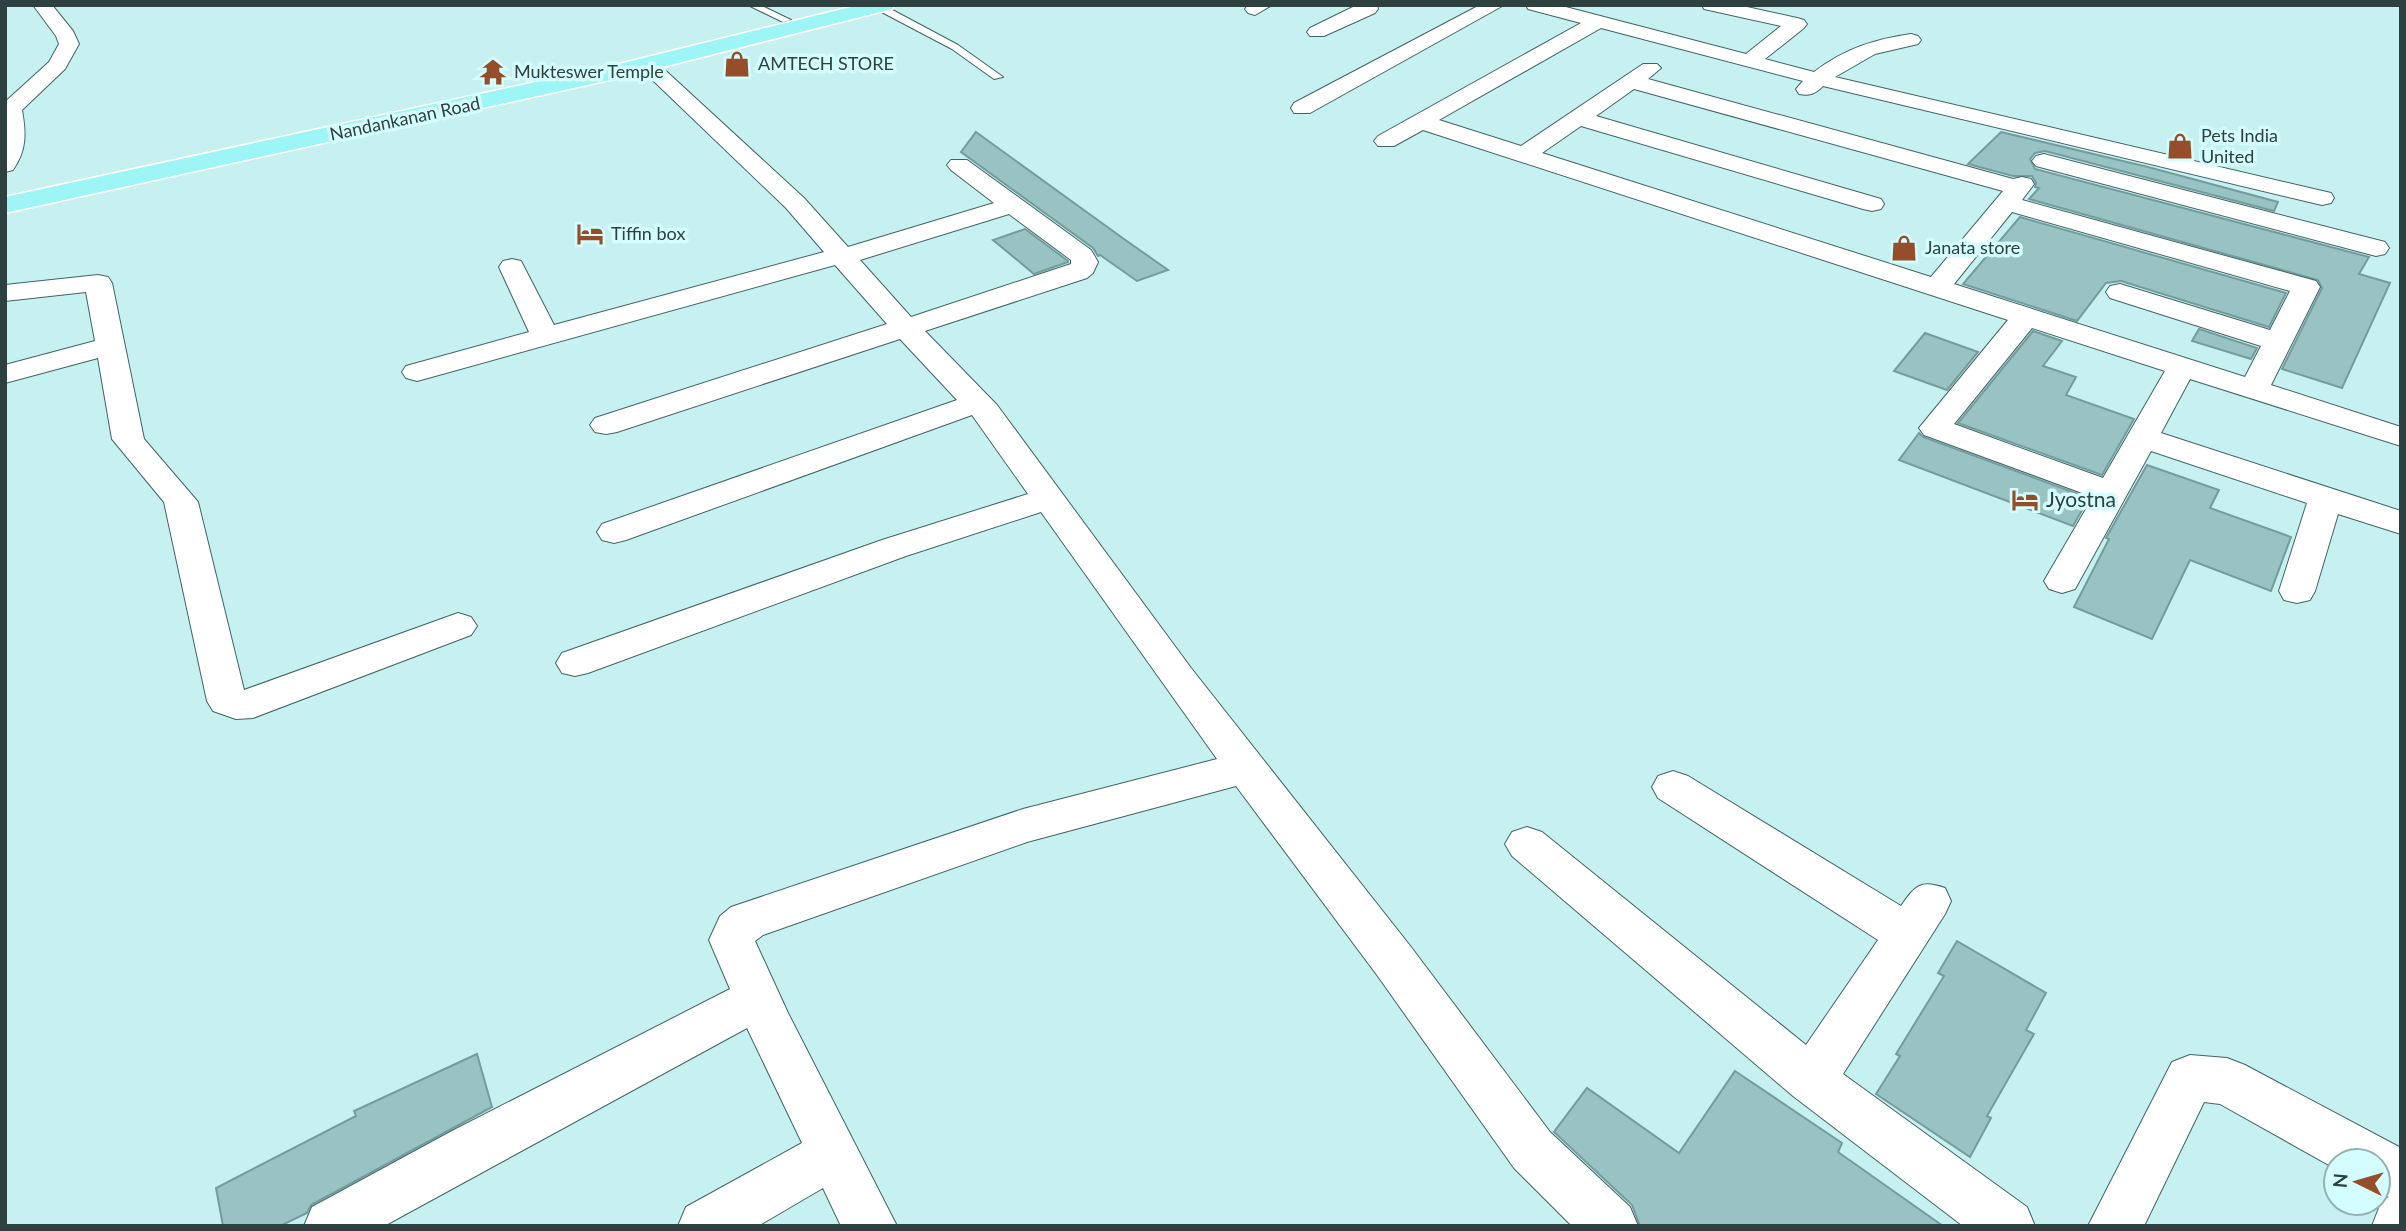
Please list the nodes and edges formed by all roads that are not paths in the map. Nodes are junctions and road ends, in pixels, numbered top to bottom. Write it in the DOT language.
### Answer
graph roads {
  1 [pos="42,5"];
  2 [pos="752,5"];
  3 [pos="844,5"];
  4 [pos="1367,5"];
  5 [pos="1495,5"];
  6 [pos="1535,5"];
  7 [pos="1614,5"];
  8 [pos="1710,5"];
  9 [pos="882,6"];
  10 [pos="786,20"];
  11 [pos="1594,21"];
  12 [pos="1317,32"];
  13 [pos="1911,40"];
  14 [pos="1685,45"];
  15 [pos="1750,61"];
  16 [pos="648,64"];
  17 [pos="998,77"];
  18 [pos="1818,79"];
  19 [pos="1631,81"];
  20 [pos="1965,93"];
  21 [pos="1302,108"];
  22 [pos="1951,111"];
  23 [pos="1579,118"];
  24 [pos="1776,119"];
  25 [pos="1422,122"];
  26 [pos="2064,137"];
  27 [pos="1386,141"];
  28 [pos="1524,155"];
  29 [pos="2044,161"];
  30 [pos="959,165"];
  31 [pos="5,166"];
  32 [pos="5,192"];
  33 [pos="2013,196"];
  34 [pos="2322,198"];
  35 [pos="1872,204"];
  36 [pos="5,205"];
  37 [pos="1013,205"];
  38 [pos="2376,248"];
  39 [pos="842,256"];
  40 [pos="512,267"];
  41 [pos="2135,267"];
  42 [pos="1936,289"];
  43 [pos="5,293"];
  44 [pos="2025,318"];
  45 [pos="905,327"];
  46 [pos="546,337"];
  47 [pos="2089,337"];
  48 [pos="2276,341"];
  49 [pos="110,346"];
  50 [pos="2182,367"];
  51 [pos="417,372"];
  52 [pos="5,374"];
  53 [pos="2253,390"];
  54 [pos="977,403"];
  55 [pos="606,425"];
  56 [pos="2401,437"];
  57 [pos="2143,438"];
  58 [pos="2112,492"];
  59 [pos="1048,499"];
  60 [pos="2325,500"];
  61 [pos="2401,523"];
  62 [pos="614,532"];
  63 [pos="2062,581"];
  64 [pos="2297,591"];
  65 [pos="458,626"];
  66 [pos="575,663"];
  67 [pos="1247,767"];
  68 [pos="1673,787"];
  69 [pos="1527,844"];
  70 [pos="758,998"];
  71 [pos="1811,1080"];
  72 [pos="2347,1147"];
  73 [pos="834,1153"];
  74 [pos="2401,1219"];
  75 [pos="331,1226"];
  76 [pos="705,1226"];
  77 [pos="870,1226"];
  78 [pos="1611,1226"];
  79 [pos="2008,1226"];
  80 [pos="2115,1226"];
  81 [pos="2399,1226"];
  1 -- 31 [label="street"];
  2 -- 10 [label="lane"];
  3 -- 10 [label="main road, Nandankanan Road"];
  4 -- 12 [label="street"];
  5 -- 21 [label="street"];
  6 -- 11 [label="street"];
  7 -- 11 [label="street"];
  8 -- 15 [label="street"];
  9 -- 16 [label="main road, Nandankanan Road"];
  9 -- 17 [label="lane"];
  10 -- 32 [label="main road, Nandankanan Road"];
  11 -- 14 [label="street"];
  11 -- 25 [label="street"];
  13 -- 18 [label="street"];
  14 -- 15 [label="street"];
  14 -- 19 [label="street"];
  15 -- 18 [label="street"];
  16 -- 36 [label="main road, Nandankanan Road"];
  16 -- 39 [label="street"];
  18 -- 22 [label="street"];
  18 -- 24 [label="street"];
  19 -- 23 [label="street"];
  19 -- 24 [label="street"];
  20 -- 22 [label="street"];
  22 -- 26 [label="street"];
  23 -- 28 [label="street"];
  23 -- 35 [label="street"];
  24 -- 33 [label="street"];
  25 -- 27 [label="street"];
  25 -- 28 [label="street"];
  26 -- 29 [label="street"];
  26 -- 34 [label="street"];
  28 -- 42 [label="street"];
  29 -- 33 [label="street"];
  29 -- 38 [label="street"];
  30 -- 37 [label="street"];
  33 -- 41 [label="street"];
  33 -- 42 [label="street"];
  37 -- 39 [label="street"];
  37 -- 45 [label="street"];
  39 -- 45 [label="street"];
  39 -- 46 [label="street"];
  40 -- 46 [label="street"];
  41 -- 47 [label="street"];
  41 -- 48 [label="street"];
  41 -- 48 [label="street"];
  42 -- 44 [label="street"];
  43 -- 49 [label="street"];
  44 -- 47 [label="street"];
  44 -- 58 [label="street"];
  45 -- 54 [label="street"];
  45 -- 55 [label="street"];
  46 -- 51 [label="street"];
  47 -- 50 [label="street"];
  48 -- 53 [label="street"];
  49 -- 52 [label="street"];
  49 -- 65 [label="street"];
  50 -- 53 [label="street"];
  50 -- 57 [label="street"];
  53 -- 56 [label="street"];
  54 -- 59 [label="street"];
  54 -- 62 [label="street"];
  57 -- 58 [label="street"];
  57 -- 60 [label="street"];
  58 -- 63 [label="street"];
  59 -- 66 [label="street"];
  59 -- 67 [label="street"];
  60 -- 61 [label="street"];
  60 -- 64 [label="street"];
  67 -- 70 [label="street"];
  67 -- 78 [label="street"];
  68 -- 71 [label="street"];
  69 -- 71 [label="street"];
  70 -- 73 [label="street"];
  70 -- 75 [label="street"];
  71 -- 79 [label="street"];
  72 -- 80 [label="street"];
  73 -- 76 [label="street"];
  73 -- 77 [label="street"];
  74 -- 81 [label="street"];
}
